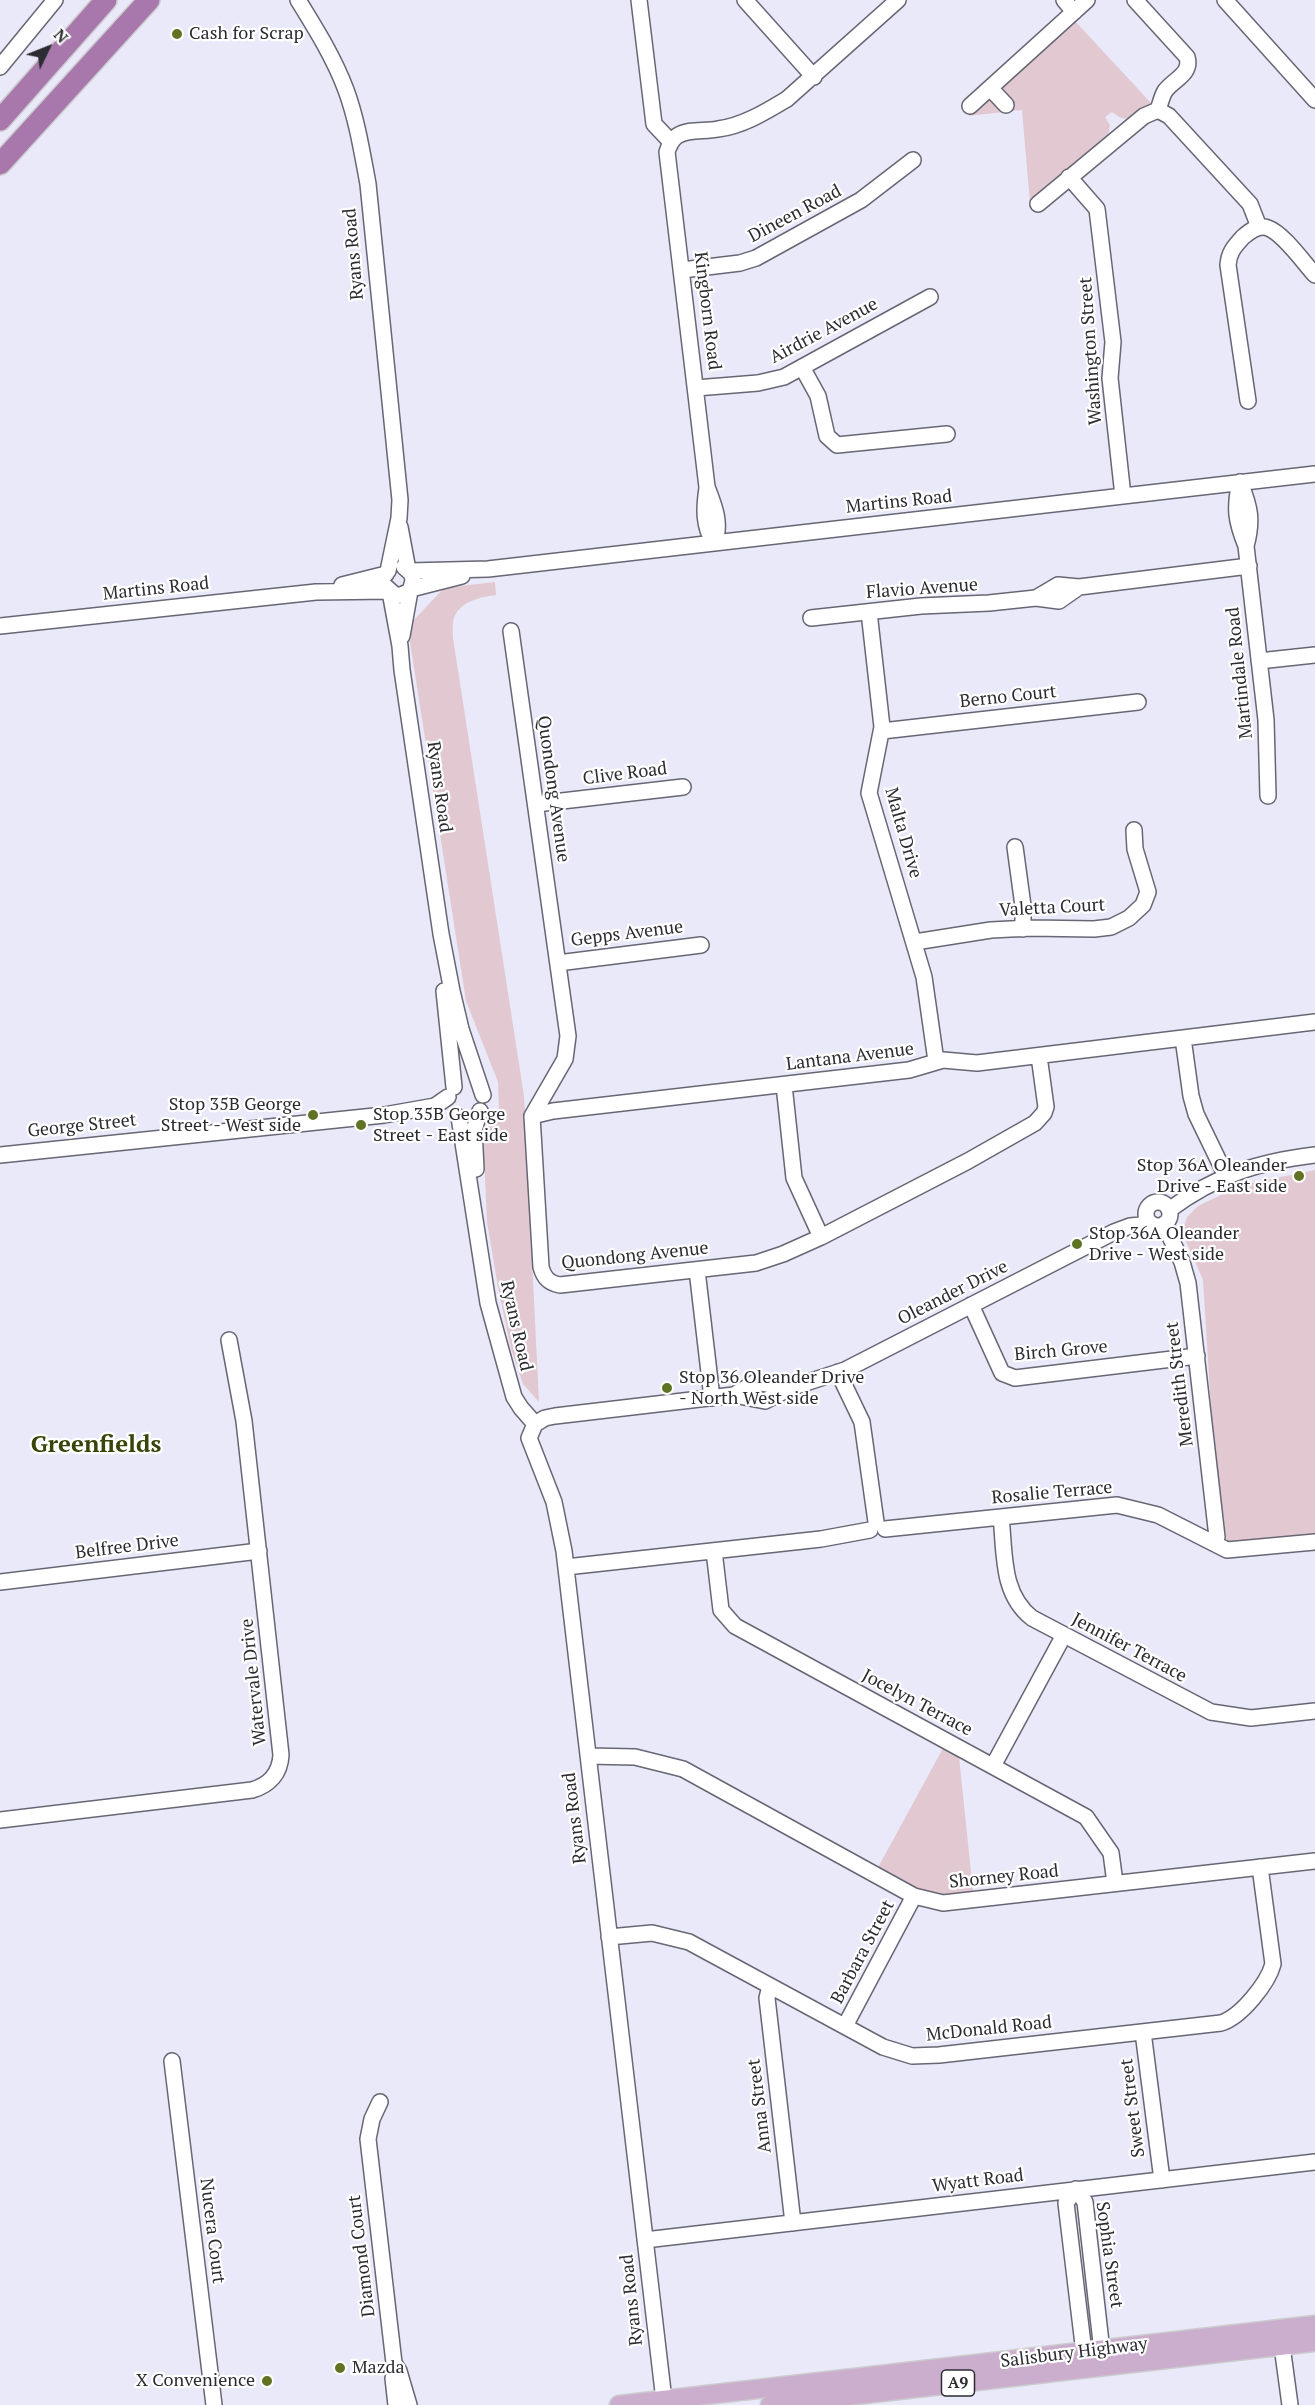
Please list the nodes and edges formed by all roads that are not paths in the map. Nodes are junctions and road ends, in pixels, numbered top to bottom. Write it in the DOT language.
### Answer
graph roads {
  1 [pos="55,0"];
  2 [pos="106,0"];
  3 [pos="149,0"];
  4 [pos="298,0"];
  5 [pos="639,0"];
  6 [pos="745,0"];
  7 [pos="898,0"];
  8 [pos="1087,0"];
  9 [pos="1135,0"];
  10 [pos="1225,0"];
  11 [pos="1069,6"];
  12 [pos="0,67"];
  13 [pos="814,76"];
  14 [pos="990,88"];
  15 [pos="1315,100"];
  16 [pos="1006,105"];
  17 [pos="970,106"];
  18 [pos="1158,110"];
  19 [pos="0,120"];
  20 [pos="671,142"];
  21 [pos="913,160"];
  22 [pos="0,164"];
  23 [pos="1070,177"];
  24 [pos="1038,204"];
  25 [pos="1259,227"];
  26 [pos="682,270"];
  27 [pos="1315,275"];
  28 [pos="930,297"];
  29 [pos="802,368"];
  30 [pos="696,388"];
  31 [pos="1248,401"];
  32 [pos="947,434"];
  33 [pos="1315,474"];
  34 [pos="1240,482"];
  35 [pos="1123,496"];
  36 [pos="399,518"];
  37 [pos="714,543"];
  38 [pos="1249,567"];
  39 [pos="488,569"];
  40 [pos="409,570"];
  41 [pos="387,573"];
  42 [pos="410,590"];
  43 [pos="389,591"];
  44 [pos="316,592"];
  45 [pos="869,612"];
  46 [pos="811,618"];
  47 [pos="0,626"];
  48 [pos="511,631"];
  49 [pos="400,646"];
  50 [pos="1315,655"];
  51 [pos="1259,661"];
  52 [pos="1138,702"];
  53 [pos="882,731"];
  54 [pos="683,787"];
  55 [pos="1268,796"];
  56 [pos="536,804"];
  57 [pos="1134,830"];
  58 [pos="1015,847"];
  59 [pos="1023,928"];
  60 [pos="441,934"];
  61 [pos="915,942"];
  62 [pos="701,945"];
  63 [pos="558,963"];
  64 [pos="1315,1022"];
  65 [pos="1183,1038"];
  66 [pos="1039,1056"];
  67 [pos="936,1061"];
  68 [pos="784,1085"];
  69 [pos="451,1092"];
  70 [pos="483,1095"];
  71 [pos="480,1111"];
  72 [pos="384,1115"];
  73 [pos="456,1116"];
  74 [pos="532,1116"];
  75 [pos="0,1155"];
  76 [pos="1315,1155"];
  77 [pos="1226,1176"];
  78 [pos="1158,1218"];
  79 [pos="821,1237"];
  80 [pos="481,1247"];
  81 [pos="697,1270"];
  82 [pos="971,1305"];
  83 [pos="229,1340"];
  84 [pos="1197,1356"];
  85 [pos="838,1372"];
  86 [pos="712,1398"];
  87 [pos="535,1424"];
  88 [pos="1001,1518"];
  89 [pos="877,1527"];
  90 [pos="1315,1542"];
  91 [pos="1215,1544"];
  92 [pos="259,1551"];
  93 [pos="714,1551"];
  94 [pos="566,1567"];
  95 [pos="0,1582"];
  96 [pos="1064,1635"];
  97 [pos="1315,1711"];
  98 [pos="588,1756"];
  99 [pos="993,1766"];
  100 [pos="0,1820"];
  101 [pos="1315,1861"];
  102 [pos="1260,1867"];
  103 [pos="1114,1883"];
  104 [pos="914,1896"];
  105 [pos="609,1937"];
  106 [pos="770,1986"];
  107 [pos="845,2026"];
  108 [pos="1143,2032"];
  109 [pos="171,2061"];
  110 [pos="380,2102"];
  111 [pos="1315,2162"];
  112 [pos="1162,2180"];
  113 [pos="1076,2189"];
  114 [pos="793,2223"];
  115 [pos="645,2240"];
  116 [pos="1315,2325"];
  117 [pos="1281,2337"];
  118 [pos="1315,2342"];
  119 [pos="1094,2359"];
  120 [pos="394,2363"];
  121 [pos="818,2396"];
  122 [pos="664,2403"];
  123 [pos="214,2405"];
  124 [pos="396,2405"];
  125 [pos="409,2405"];
  126 [pos="619,2405"];
  127 [pos="770,2405"];
  128 [pos="1290,2405"];
  1 -- 12 [label="street"];
  2 -- 19 [label="highway"];
  3 -- 22 [label="highway"];
  4 -- 36 [label="street, Ryans Road"];
  5 -- 20 [label="street"];
  6 -- 13 [label="street"];
  7 -- 13 [label="street"];
  8 -- 11 [label="street"];
  9 -- 18 [label="street"];
  10 -- 15 [label="street"];
  11 -- 14 [label="street"];
  13 -- 20 [label="street"];
  14 -- 16 [label="street"];
  14 -- 17 [label="street"];
  18 -- 23 [label="street"];
  18 -- 25 [label="street"];
  20 -- 26 [label="street, Kingborn Road"];
  21 -- 26 [label="street, Dineen Road"];
  23 -- 24 [label="street"];
  23 -- 35 [label="street, Washington Street"];
  25 -- 27 [label="street"];
  25 -- 31 [label="street"];
  26 -- 30 [label="street, Kingborn Road"];
  28 -- 29 [label="street, Airdrie Avenue"];
  29 -- 30 [label="street, Airdrie Avenue"];
  29 -- 32 [label="street"];
  30 -- 37 [label="street, Kingborn Road"];
  33 -- 34 [label="street, Martins Road"];
  34 -- 35 [label="street, Martins Road"];
  34 -- 38 [label="street, Martindale Road"];
  35 -- 37 [label="street, Martins Road"];
  36 -- 40 [label="street, Ryans Road"];
  36 -- 41 [label="street, Ryans Road"];
  37 -- 39 [label="street, Martins Road"];
  38 -- 45 [label="street, Flavio Avenue"];
  38 -- 51 [label="street, Martindale Road"];
  39 -- 40 [label="street, Martins Road"];
  39 -- 42 [label="street, Martins Road"];
  40 -- 41 [label="street"];
  40 -- 42 [label="street"];
  41 -- 43 [label="street"];
  41 -- 44 [label="street, Martins Road"];
  42 -- 43 [label="street"];
  42 -- 49 [label="street, Ryans Road"];
  43 -- 44 [label="street, Martins Road"];
  43 -- 49 [label="street, Ryans Road"];
  44 -- 47 [label="street, Martins Road"];
  45 -- 46 [label="street, Flavio Avenue"];
  45 -- 53 [label="street, Malta Drive"];
  48 -- 56 [label="street, Quondong Avenue"];
  49 -- 60 [label="street, Ryans Road"];
  50 -- 51 [label="street"];
  51 -- 55 [label="street, Martindale Road"];
  52 -- 53 [label="street, Berno Court"];
  53 -- 61 [label="street, Malta Drive"];
  54 -- 56 [label="street, Clive Road"];
  56 -- 63 [label="street, Quondong Avenue"];
  57 -- 59 [label="street, Valetta Court"];
  58 -- 59 [label="street"];
  59 -- 61 [label="street, Valetta Court"];
  60 -- 69 [label="street, Ryans Road"];
  60 -- 70 [label="street, Ryans Road"];
  61 -- 67 [label="street, Malta Drive"];
  62 -- 63 [label="street, Gepps Avenue"];
  63 -- 74 [label="street, Quondong Avenue"];
  64 -- 65 [label="street, Lantana Avenue"];
  65 -- 66 [label="street, Lantana Avenue"];
  65 -- 77 [label="street"];
  66 -- 67 [label="street, Lantana Avenue"];
  66 -- 79 [label="street, Quondong Avenue"];
  67 -- 68 [label="street, Lantana Avenue"];
  68 -- 74 [label="street, Lantana Avenue"];
  68 -- 79 [label="street"];
  69 -- 70 [label="street"];
  69 -- 72 [label="street, George Street"];
  69 -- 73 [label="street"];
  70 -- 71 [label="street"];
  71 -- 73 [label="street"];
  71 -- 80 [label="street, Ryans Road"];
  72 -- 73 [label="street, George Street"];
  72 -- 75 [label="street, George Street"];
  73 -- 80 [label="street, Ryans Road"];
  74 -- 81 [label="street, Quondong Avenue"];
  76 -- 77 [label="street"];
  77 -- 78 [label="street"];
  78 -- 82 [label="street, Oleander Drive"];
  78 -- 84 [label="street, Meredith Street"];
  79 -- 81 [label="street, Quondong Avenue"];
  80 -- 87 [label="street, Ryans Road"];
  81 -- 86 [label="street"];
  82 -- 84 [label="street, Birch Grove"];
  82 -- 85 [label="street, Oleander Drive"];
  83 -- 92 [label="street, Watervale Drive"];
  84 -- 91 [label="street, Meredith Street"];
  85 -- 86 [label="street, Oleander Drive"];
  85 -- 89 [label="street"];
  86 -- 87 [label="street, Oleander Drive"];
  87 -- 94 [label="street, Ryans Road"];
  88 -- 89 [label="street, Rosalie Terrace"];
  88 -- 91 [label="street, Rosalie Terrace"];
  88 -- 96 [label="street, Jennifer Terrace"];
  89 -- 93 [label="street, Rosalie Terrace"];
  90 -- 91 [label="street, Rosalie Terrace"];
  92 -- 95 [label="street, Belfree Drive"];
  92 -- 100 [label="street, Watervale Drive"];
  93 -- 94 [label="street, Rosalie Terrace"];
  93 -- 99 [label="street, Jocelyn Terrace"];
  94 -- 98 [label="street, Ryans Road"];
  96 -- 97 [label="street, Jennifer Terrace"];
  96 -- 99 [label="street"];
  98 -- 104 [label="street, Shorney Road"];
  98 -- 105 [label="street, Ryans Road"];
  99 -- 103 [label="street, Jocelyn Terrace"];
  101 -- 102 [label="street, Shorney Road"];
  102 -- 103 [label="street, Shorney Road"];
  102 -- 108 [label="street, McDonald Road"];
  103 -- 104 [label="street, Shorney Road"];
  104 -- 107 [label="street, Barbara Street"];
  105 -- 106 [label="street, McDonald Road"];
  105 -- 115 [label="street, Ryans Road"];
  106 -- 107 [label="street, McDonald Road"];
  106 -- 114 [label="street, Anna Street"];
  107 -- 108 [label="street, McDonald Road"];
  108 -- 112 [label="street, Sweet Street"];
  109 -- 123 [label="street, Nucera Court"];
  110 -- 120 [label="street, Diamond Court"];
  111 -- 112 [label="street, Wyatt Road"];
  112 -- 113 [label="street, Wyatt Road"];
  113 -- 114 [label="street, Wyatt Road"];
  113 -- 119 [label="street, Sophia Street"];
  114 -- 115 [label="street, Wyatt Road"];
  115 -- 122 [label="street, Ryans Road"];
  116 -- 117 [label="main road, Salisbury Highway / A9"];
  117 -- 118 [label="main road, Salisbury Highway / A9"];
  117 -- 119 [label="main road, Salisbury Highway / A9"];
  117 -- 128 [label="street"];
  119 -- 121 [label="main road, Salisbury Highway / A9"];
  120 -- 124 [label="street"];
  120 -- 125 [label="street, Diamond Court"];
  121 -- 122 [label="main road, Salisbury Highway / A9"];
  121 -- 127 [label="main road, Salisbury Highway / A9"];
  122 -- 126 [label="main road, Salisbury Highway / A9"];
}
